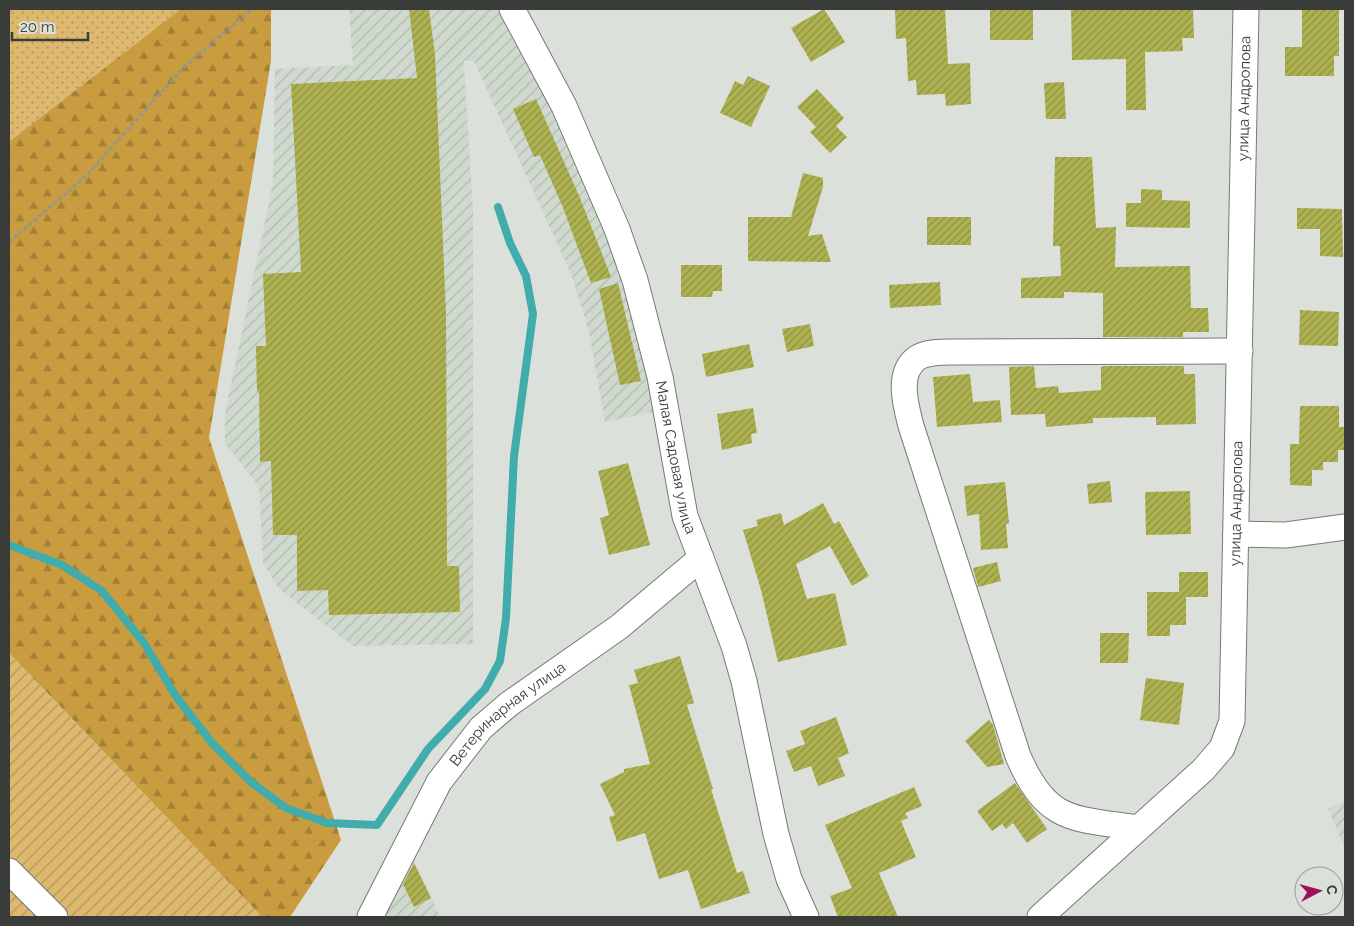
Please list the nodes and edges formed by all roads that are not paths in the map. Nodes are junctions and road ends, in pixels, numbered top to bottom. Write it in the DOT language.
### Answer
graph roads {
  1 [pos="512,9"];
  2 [pos="1246,9"];
  3 [pos="1240,351"];
  4 [pos="1345,527"];
  5 [pos="1236,534"];
  6 [pos="701,558"];
  7 [pos="1138,828"];
  8 [pos="9,871"];
  9 [pos="374,915"];
  10 [pos="55,917"];
  11 [pos="806,917"];
  12 [pos="1040,917"];
  1 -- 6 [label="street, Малая Садовая улица"];
  2 -- 3 [label="street, улица Андропова"];
  3 -- 5 [label="street, улица Андропова"];
  3 -- 7 [label="street"];
  4 -- 5 [label="street"];
  5 -- 7 [label="street, улица Андропова"];
  6 -- 9 [label="street, Ветеринарная улица"];
  6 -- 11 [label="street, Малая Садовая улица"];
  7 -- 12 [label="street, улица Андропова"];
  8 -- 10 [label="street"];
}
